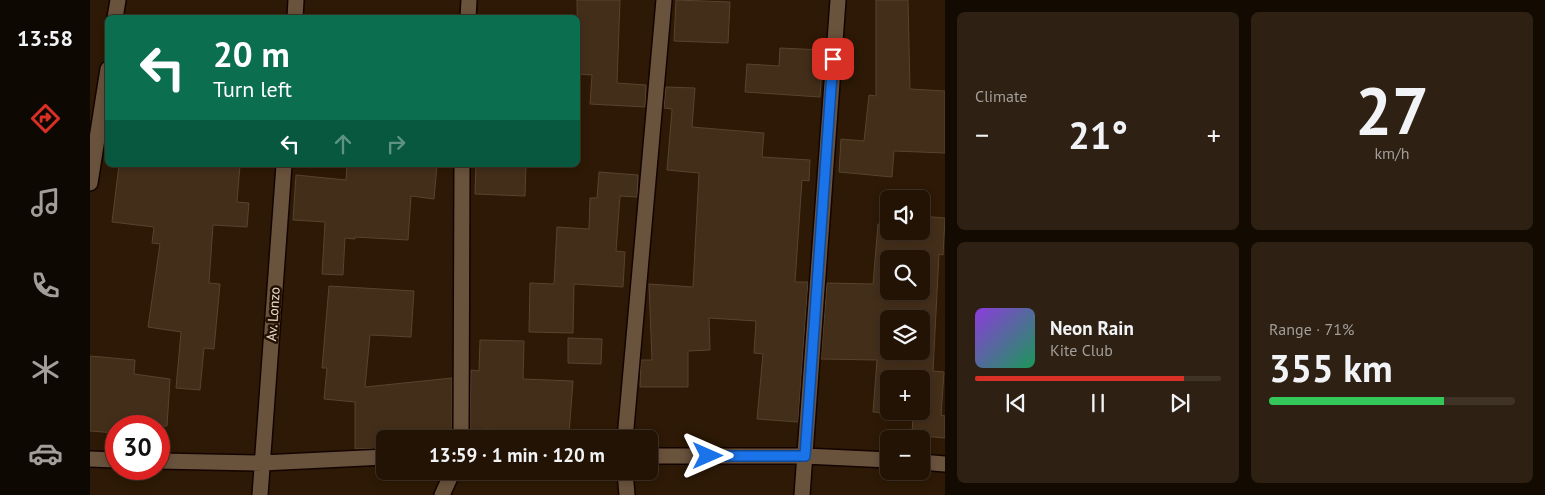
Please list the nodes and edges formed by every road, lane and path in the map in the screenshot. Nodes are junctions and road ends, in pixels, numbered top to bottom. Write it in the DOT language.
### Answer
graph roads {
  1 [pos="118,0"];
  2 [pos="296,0"];
  3 [pos="469,0"];
  4 [pos="664,0"];
  5 [pos="838,0"];
  6 [pos="116,15"];
  7 [pos="295,15"];
  8 [pos="468,15"];
  9 [pos="105,88"];
  10 [pos="284,167"];
  11 [pos="462,167"];
  12 [pos="90,183"];
  13 [pos="461,430"];
  14 [pos="625,430"];
  15 [pos="658,456"];
  16 [pos="805,456"];
  17 [pos="376,457"];
  18 [pos="90,459"];
  19 [pos="105,460"];
  20 [pos="880,460"];
  21 [pos="170,461"];
  22 [pos="262,463"];
  23 [pos="930,463"];
  24 [pos="945,464"];
  25 [pos="449,480"];
  26 [pos="626,480"];
  27 [pos="260,495"];
  28 [pos="442,495"];
  29 [pos="627,495"];
  30 [pos="802,495"];
  1 -- 6 [label="street"];
  2 -- 7 [label="street"];
  3 -- 8 [label="street"];
  4 -- 14 [label="street"];
  5 -- 16 [label="street"];
  9 -- 12 [label="street"];
  10 -- 22 [label="street, Av. Lonzo"];
  11 -- 13 [label="street"];
  15 -- 16 [label="street"];
  16 -- 20 [label="street"];
  16 -- 30 [label="street"];
  17 -- 22 [label="street"];
  18 -- 19 [label="street"];
  21 -- 22 [label="street"];
  22 -- 27 [label="street, Av. Lonzo"];
  23 -- 24 [label="street"];
  25 -- 28 [label="street"];
  26 -- 29 [label="street"];
}
